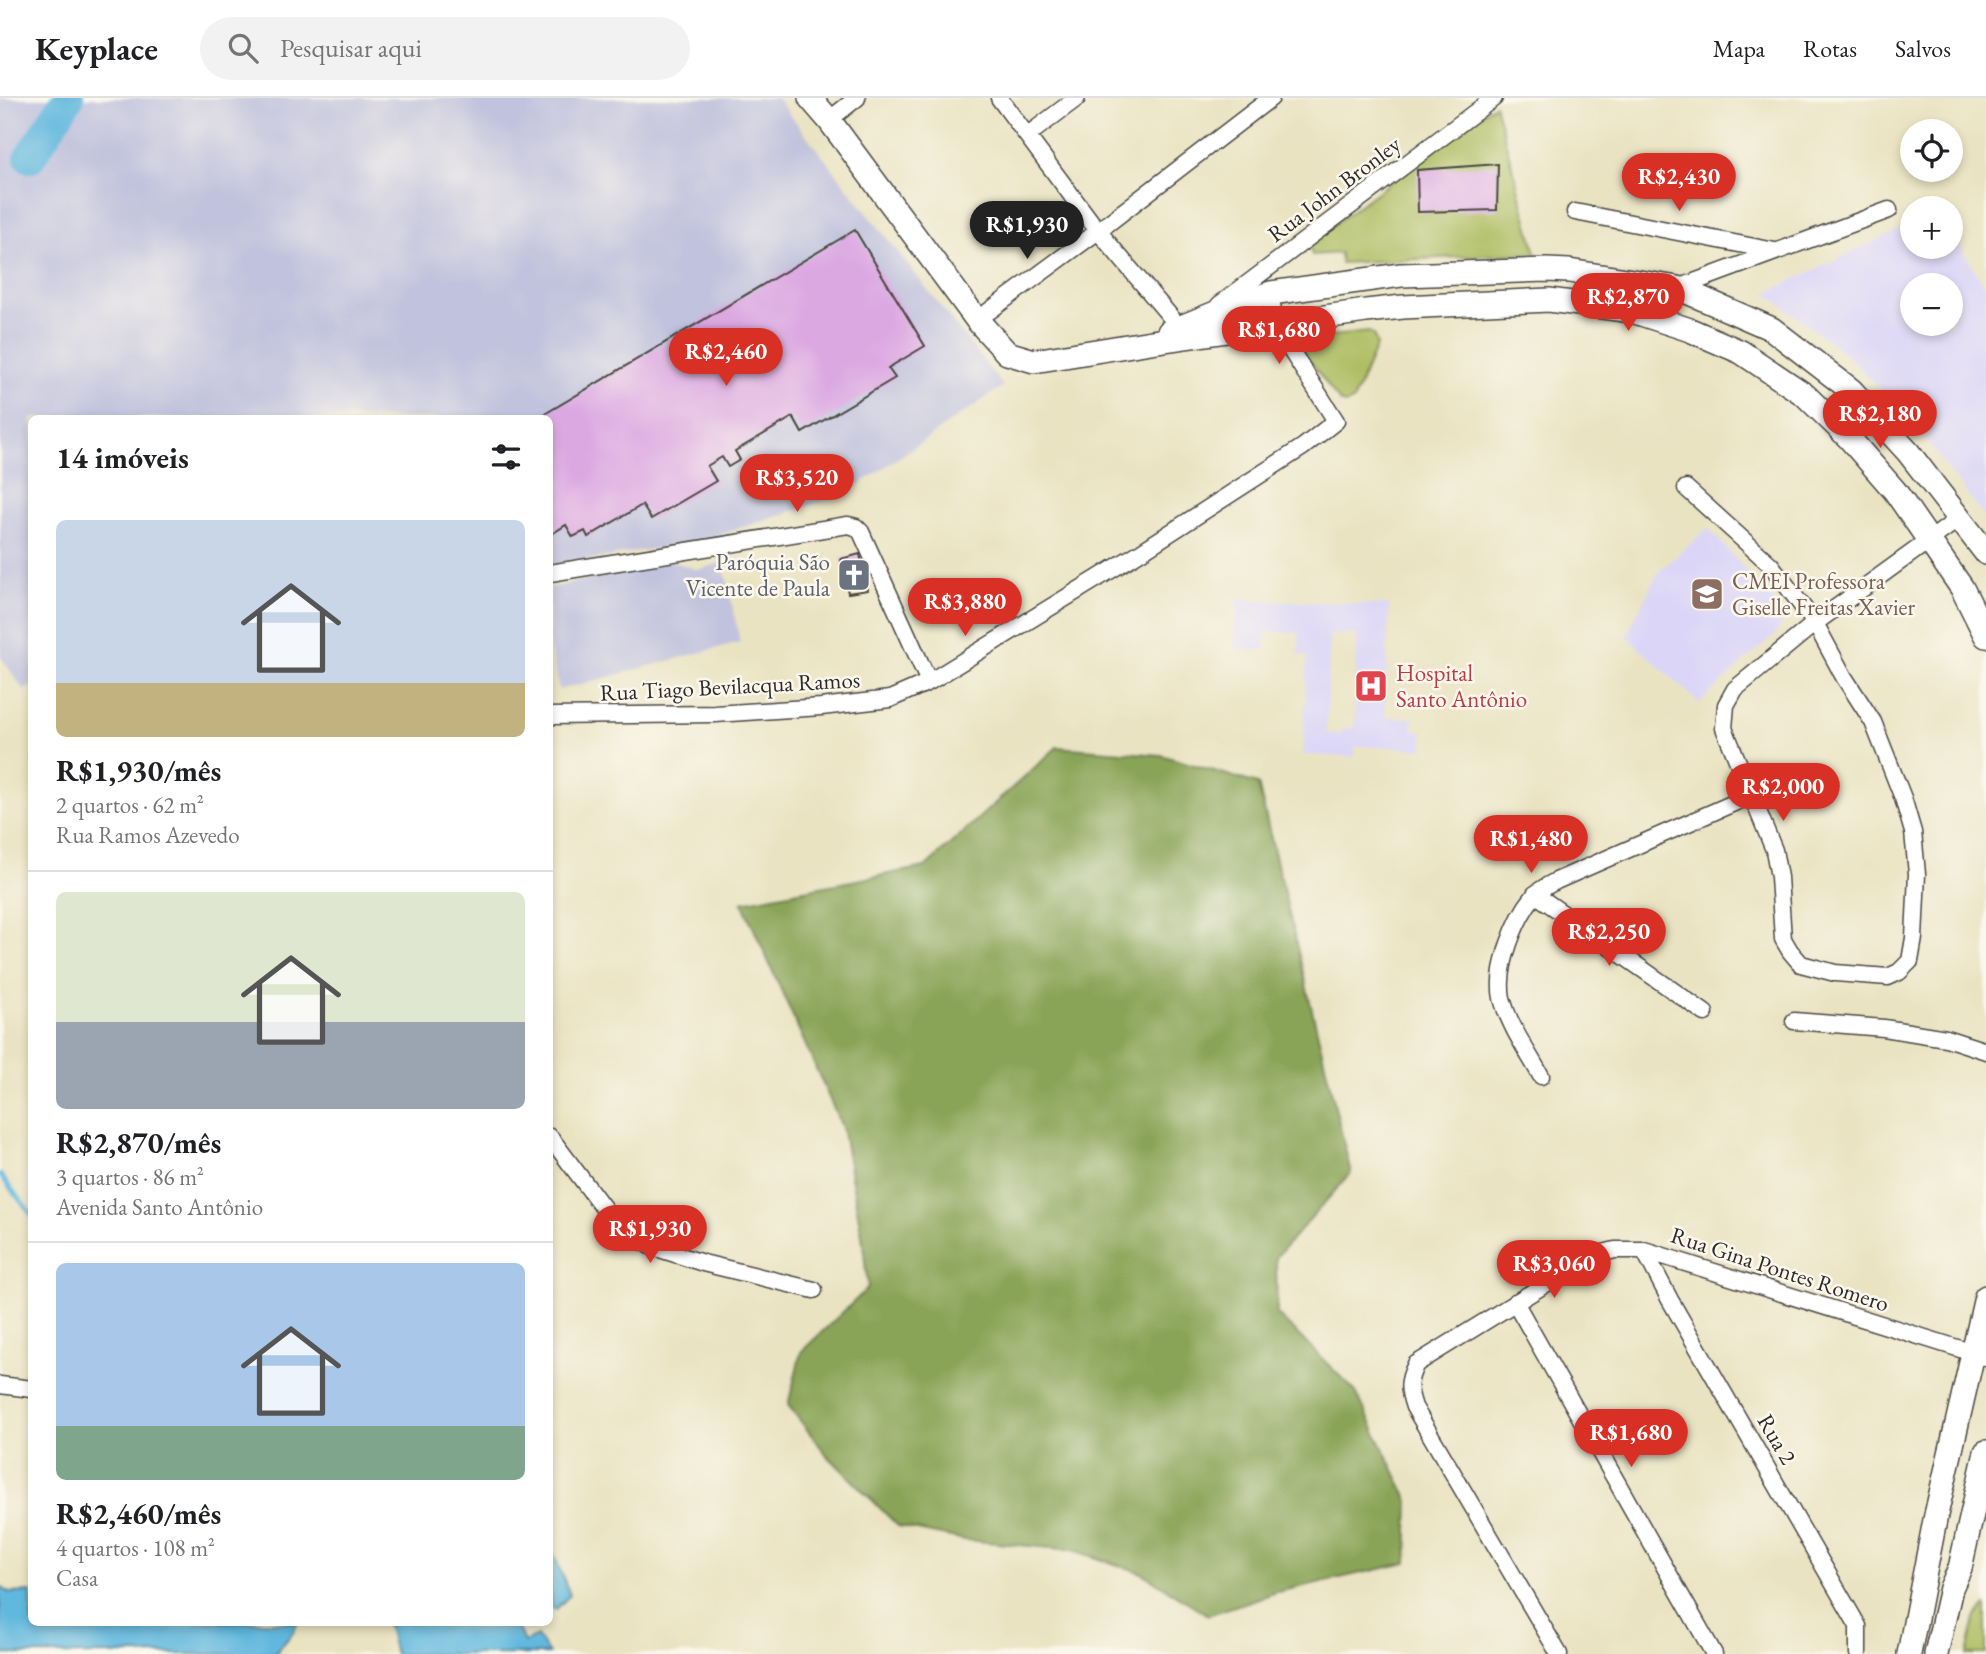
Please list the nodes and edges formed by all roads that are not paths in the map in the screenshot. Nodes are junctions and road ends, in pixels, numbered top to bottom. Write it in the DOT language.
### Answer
graph roads {
  1 [pos="810,98"];
  2 [pos="857,98"];
  3 [pos="999,98"];
  4 [pos="1077,98"];
  5 [pos="1271,98"];
  6 [pos="1494,98"];
  7 [pos="829,120"];
  8 [pos="1028,135"];
  9 [pos="1889,210"];
  10 [pos="1575,212"];
  11 [pos="1098,231"];
  12 [pos="1775,251"];
  13 [pos="1678,288"];
  14 [pos="1271,293"];
  15 [pos="1202,317"];
  16 [pos="1650,317"];
  17 [pos="977,320"];
  18 [pos="1274,324"];
  19 [pos="1183,331"];
  20 [pos="1908,452"];
  21 [pos="1882,478"];
  22 [pos="1686,488"];
  23 [pos="1960,518"];
  24 [pos="1928,540"];
  25 [pos="1986,553"];
  26 [pos="553,573"];
  27 [pos="1815,623"];
  28 [pos="1986,636"];
  29 [pos="929,682"];
  30 [pos="553,716"];
  31 [pos="1752,795"];
  32 [pos="1535,894"];
  33 [pos="1705,1013"];
  34 [pos="1794,1021"];
  35 [pos="1986,1051"];
  36 [pos="1541,1076"];
  37 [pos="553,1141"];
  38 [pos="1644,1250"];
  39 [pos="814,1290"];
  40 [pos="1986,1297"];
  41 [pos="1515,1302"];
  42 [pos="1980,1356"];
  43 [pos="0,1385"];
  44 [pos="28,1388"];
  45 [pos="1986,1452"];
  46 [pos="1559,1654"];
  47 [pos="1714,1654"];
  48 [pos="1858,1654"];
  49 [pos="1909,1654"];
  50 [pos="1936,1654"];
  1 -- 7 [label="main road"];
  2 -- 7 [label="street"];
  3 -- 8 [label="street"];
  4 -- 8 [label="street"];
  5 -- 11 [label="street"];
  6 -- 15 [label="street, Rua John Bronley"];
  7 -- 17 [label="main road"];
  8 -- 11 [label="street"];
  9 -- 12 [label="street"];
  10 -- 12 [label="street"];
  11 -- 17 [label="street"];
  11 -- 19 [label="street"];
  12 -- 13 [label="street"];
  13 -- 14 [label="main road"];
  13 -- 16 [label="street"];
  13 -- 20 [label="main road"];
  14 -- 15 [label="main road"];
  14 -- 18 [label="street"];
  15 -- 19 [label="main road"];
  16 -- 18 [label="main road"];
  16 -- 21 [label="main road"];
  17 -- 19 [label="main road"];
  18 -- 19 [label="main road"];
  18 -- 29 [label="street, Rua Tiago Bevilacqua Ramos"];
  20 -- 21 [label="main road"];
  20 -- 23 [label="main road"];
  21 -- 24 [label="main road"];
  22 -- 27 [label="street"];
  23 -- 24 [label="street"];
  23 -- 25 [label="main road"];
  24 -- 27 [label="street"];
  24 -- 28 [label="main road"];
  26 -- 29 [label="street"];
  27 -- 31 [label="street"];
  27 -- 31 [label="street"];
  29 -- 30 [label="street, Rua Tiago Bevilacqua Ramos"];
  31 -- 32 [label="street"];
  32 -- 33 [label="street"];
  32 -- 36 [label="street"];
  34 -- 35 [label="street"];
  37 -- 39 [label="street"];
  38 -- 41 [label="street, Rua Gina Pontes Romero"];
  38 -- 42 [label="street, Rua Gina Pontes Romero"];
  38 -- 48 [label="street, Rua 2"];
  40 -- 42 [label="main road"];
  41 -- 46 [label="street, Rua Gina Pontes Romero"];
  41 -- 47 [label="street"];
  42 -- 49 [label="main road"];
  43 -- 44 [label="street"];
  45 -- 50 [label="main road"];
}
